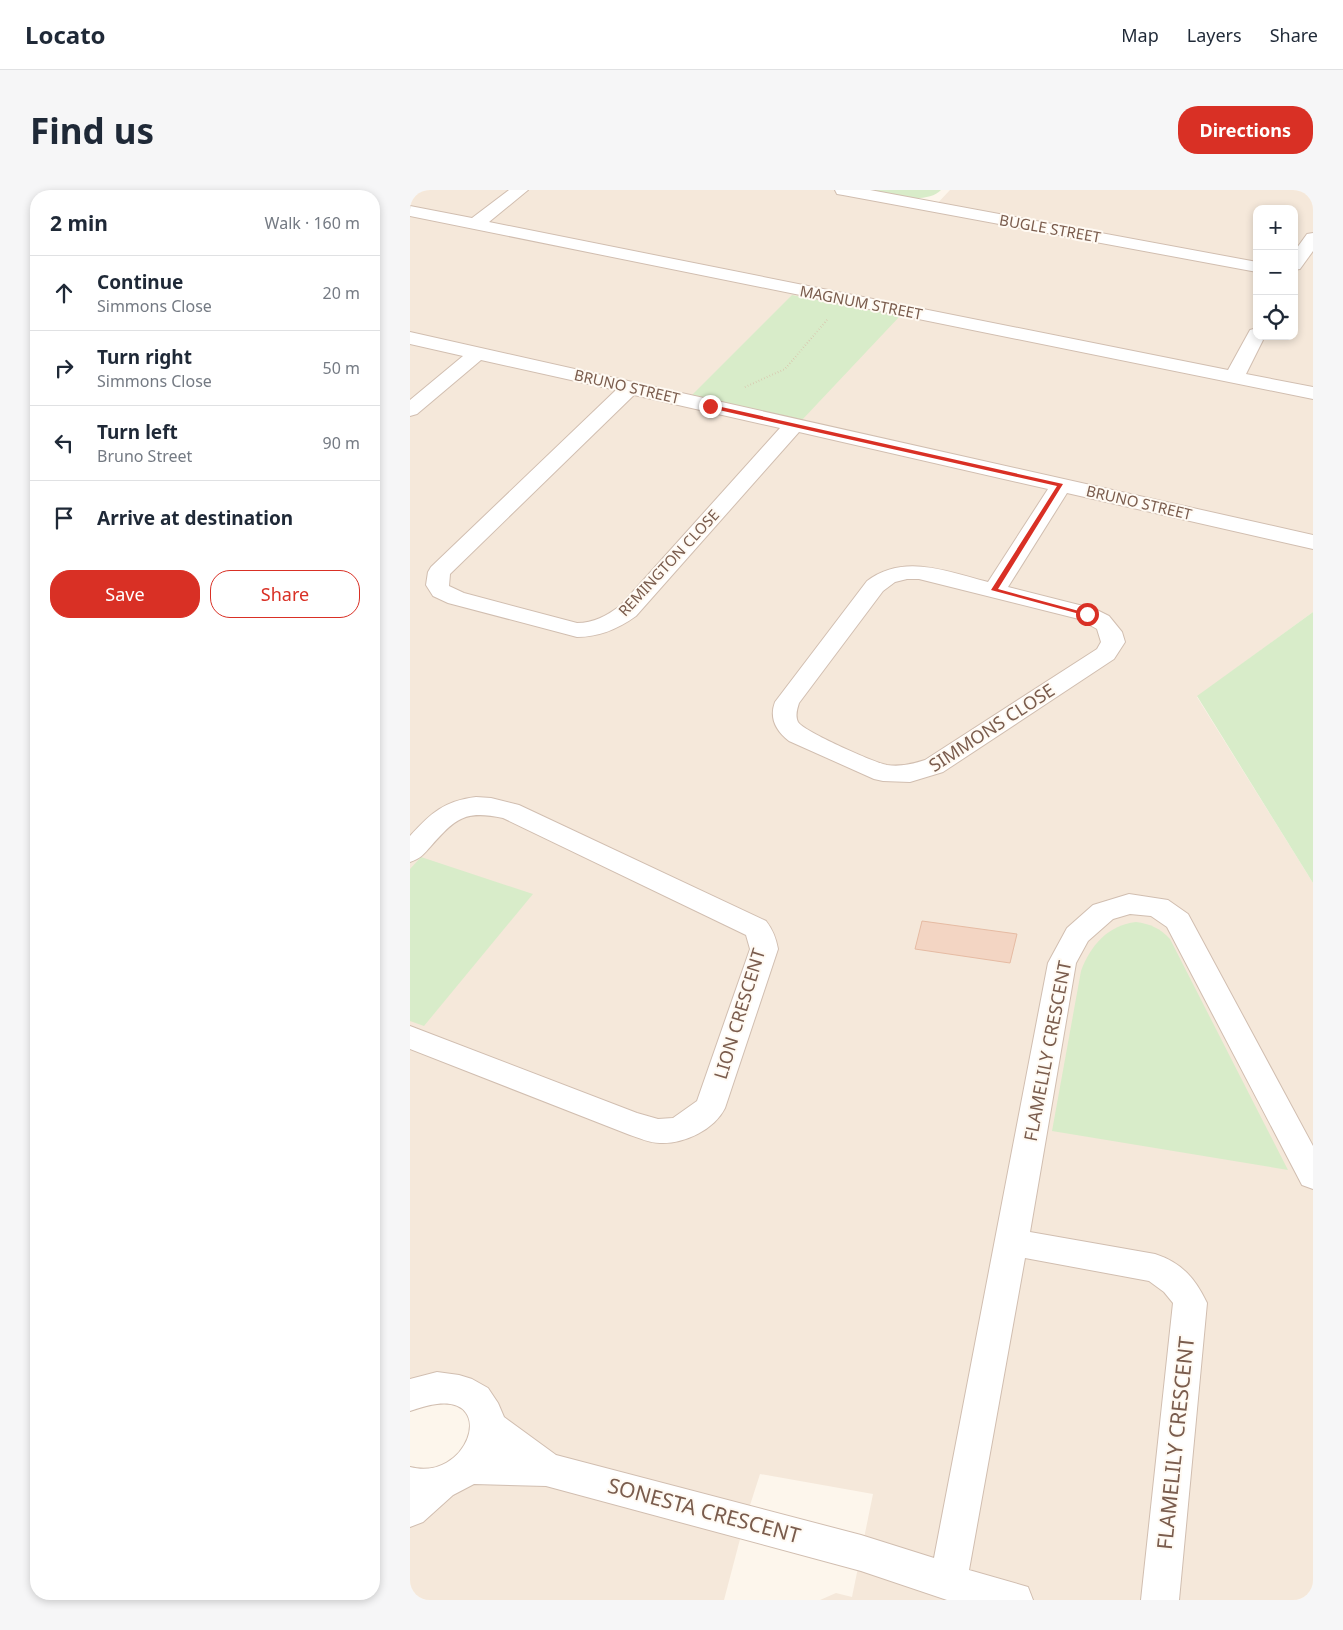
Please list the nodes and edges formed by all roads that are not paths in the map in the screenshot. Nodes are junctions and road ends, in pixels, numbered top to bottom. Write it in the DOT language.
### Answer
graph roads {
  1 [pos="520,190"];
  2 [pos="843,190"];
  3 [pos="410,211"];
  4 [pos="475,224"];
  5 [pos="1313,238"];
  6 [pos="1298,259"];
  7 [pos="1253,266"];
  8 [pos="410,338"];
  9 [pos="1254,340"];
  10 [pos="478,353"];
  11 [pos="1234,377"];
  12 [pos="630,388"];
  13 [pos="1313,393"];
  14 [pos="410,410"];
  15 [pos="794,425"];
  16 [pos="1061,485"];
  17 [pos="1313,542"];
  18 [pos="994,590"];
  19 [pos="410,853"];
  20 [pos="410,1037"];
  21 [pos="1313,1176"];
  22 [pos="1012,1242"];
  23 [pos="410,1395"];
  24 [pos="488,1427"];
  25 [pos="546,1469"];
  26 [pos="440,1478"];
  27 [pos="410,1510"];
  28 [pos="948,1582"];
  29 [pos="1014,1600"];
  30 [pos="1160,1600"];
  1 -- 4 [label="street"];
  2 -- 7 [label="street, BUGLE STREET"];
  3 -- 4 [label="street, MAGNUM STREET"];
  4 -- 11 [label="street, MAGNUM STREET"];
  5 -- 6 [label="street"];
  8 -- 10 [label="street, BRUNO STREET"];
  9 -- 11 [label="street"];
  10 -- 12 [label="street, BRUNO STREET"];
  10 -- 14 [label="street"];
  11 -- 13 [label="street, MAGNUM STREET"];
  12 -- 15 [label="street, BRUNO STREET"];
  12 -- 15 [label="street, REMINGTON CLOSE"];
  15 -- 16 [label="street, BRUNO STREET"];
  16 -- 17 [label="street, BRUNO STREET"];
  16 -- 18 [label="street"];
  18 -- 18 [label="street, SIMMONS CLOSE"];
  19 -- 20 [label="street, LION CRESCENT"];
  21 -- 22 [label="street, FLAMELILY CRESCENT"];
  22 -- 28 [label="street, FLAMELILY CRESCENT"];
  22 -- 30 [label="street, FLAMELILY CRESCENT"];
  23 -- 24 [label="street"];
  24 -- 25 [label="street, SONESTA CRESCENT"];
  24 -- 26 [label="street"];
  25 -- 26 [label="street, SONESTA CRESCENT"];
  25 -- 28 [label="street, SONESTA CRESCENT"];
  26 -- 27 [label="street"];
  28 -- 29 [label="street"];
}
